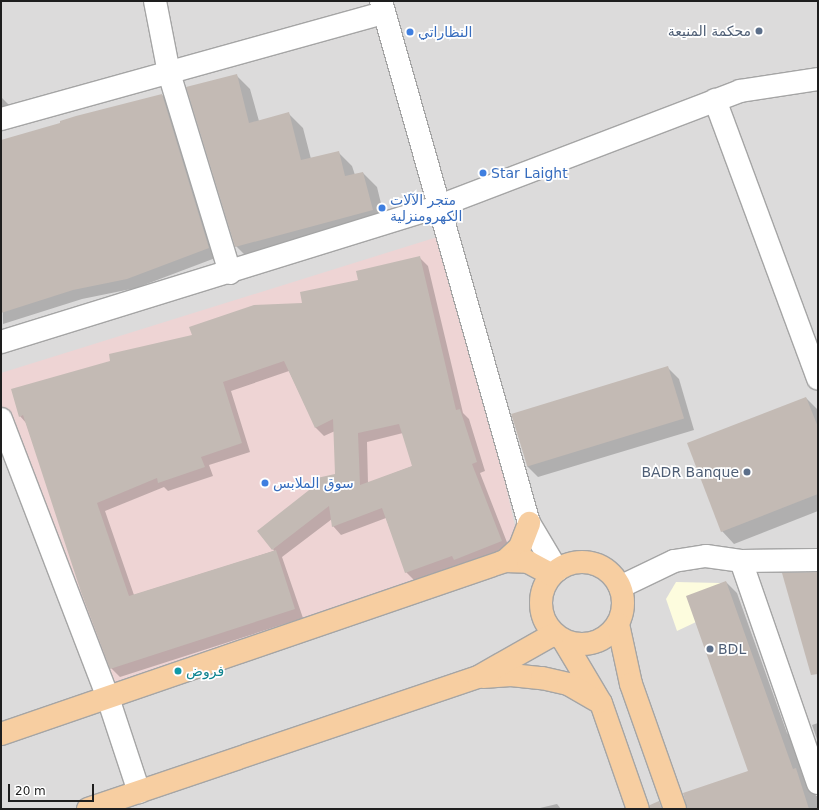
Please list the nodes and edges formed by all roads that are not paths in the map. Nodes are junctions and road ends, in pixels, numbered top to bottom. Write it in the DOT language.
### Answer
graph roads {
  1 [pos="154,1"];
  2 [pos="382,7"];
  3 [pos="169,73"];
  4 [pos="818,79"];
  5 [pos="715,100"];
  6 [pos="1,119"];
  7 [pos="439,206"];
  8 [pos="230,273"];
  9 [pos="1,342"];
  10 [pos="818,379"];
  11 [pos="1,419"];
  12 [pos="529,523"];
  13 [pos="818,560"];
  14 [pos="505,561"];
  15 [pos="741,562"];
  16 [pos="554,572"];
  17 [pos="620,587"];
  18 [pos="618,624"];
  19 [pos="559,638"];
  20 [pos="478,677"];
  21 [pos="108,698"];
  22 [pos="601,703"];
  23 [pos="1,734"];
  24 [pos="818,783"];
  25 [pos="139,792"];
  26 [pos="98,807"];
  27 [pos="638,809"];
  28 [pos="675,809"];
  1 -- 3 [label="street"];
  2 -- 3 [label="street"];
  2 -- 7 [label="street"];
  3 -- 6 [label="street"];
  3 -- 8 [label="street"];
  4 -- 5 [label="street"];
  5 -- 7 [label="street"];
  5 -- 10 [label="street"];
  7 -- 8 [label="street"];
  7 -- 12 [label="street"];
  8 -- 9 [label="street"];
  11 -- 21 [label="street"];
  12 -- 14 [label="main road"];
  12 -- 16 [label="street"];
  13 -- 15 [label="street"];
  14 -- 16 [label="main road"];
  14 -- 21 [label="main road"];
  15 -- 17 [label="street"];
  15 -- 24 [label="street"];
  16 -- 17 [label="main road"];
  16 -- 19 [label="main road"];
  17 -- 18 [label="main road"];
  18 -- 19 [label="main road"];
  18 -- 28 [label="main road"];
  19 -- 20 [label="main road"];
  19 -- 22 [label="main road"];
  20 -- 22 [label="main road"];
  20 -- 25 [label="main road"];
  21 -- 23 [label="main road"];
  21 -- 25 [label="street"];
  22 -- 27 [label="main road"];
  25 -- 26 [label="main road"];
}
